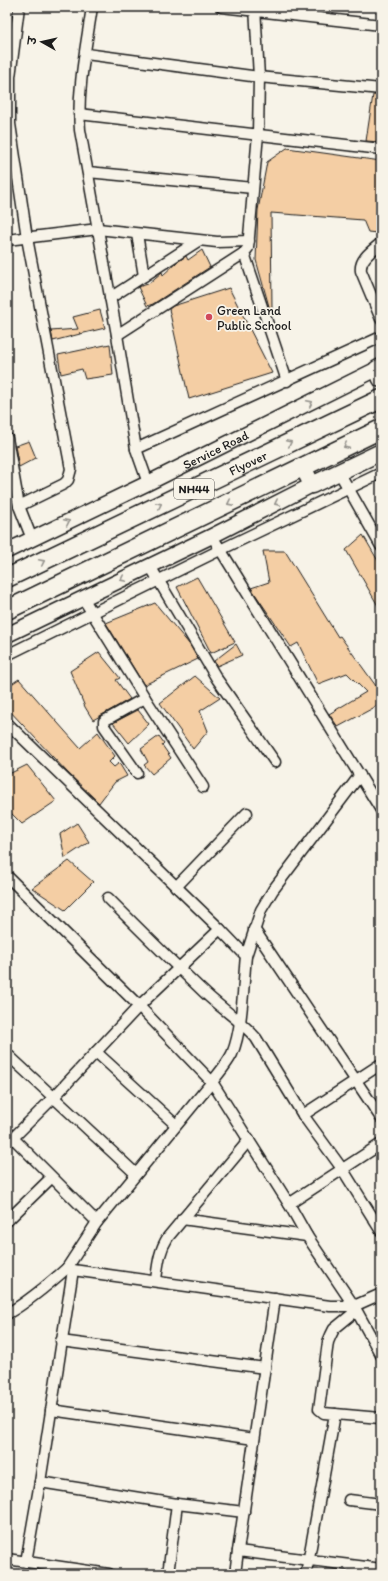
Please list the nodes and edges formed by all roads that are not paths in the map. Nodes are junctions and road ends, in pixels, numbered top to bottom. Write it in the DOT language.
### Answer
graph roads {
  1 [pos="19,7"];
  2 [pos="92,7"];
  3 [pos="221,7"];
  4 [pos="255,9"];
  5 [pos="381,24"];
  6 [pos="86,54"];
  7 [pos="259,77"];
  8 [pos="381,89"];
  9 [pos="78,114"];
  10 [pos="258,134"];
  11 [pos="381,148"];
  12 [pos="88,172"];
  13 [pos="253,188"];
  14 [pos="98,229"];
  15 [pos="137,234"];
  16 [pos="28,238"];
  17 [pos="7,240"];
  18 [pos="198,241"];
  19 [pos="249,241"];
  20 [pos="381,242"];
  21 [pos="244,253"];
  22 [pos="144,276"];
  23 [pos="110,298"];
  24 [pos="381,319"];
  25 [pos="117,335"];
  26 [pos="381,337"];
  27 [pos="380,372"];
  28 [pos="286,381"];
  29 [pos="381,399"];
  30 [pos="381,429"];
  31 [pos="7,438"];
  32 [pos="136,449"];
  33 [pos="381,452"];
  34 [pos="303,467"];
  35 [pos="339,472"];
  36 [pos="381,473"];
  37 [pos="148,483"];
  38 [pos="312,485"];
  39 [pos="349,488"];
  40 [pos="19,506"];
  41 [pos="212,536"];
  42 [pos="32,539"];
  43 [pos="381,546"];
  44 [pos="220,550"];
  45 [pos="7,551"];
  46 [pos="150,566"];
  47 [pos="7,578"];
  48 [pos="158,581"];
  49 [pos="83,598"];
  50 [pos="7,610"];
  51 [pos="92,614"];
  52 [pos="7,635"];
  53 [pos="7,655"];
  54 [pos="145,698"];
  55 [pos="7,723"];
  56 [pos="275,762"];
  57 [pos="137,773"];
  58 [pos="360,775"];
  59 [pos="204,787"];
  60 [pos="381,810"];
  61 [pos="247,813"];
  62 [pos="7,876"];
  63 [pos="176,887"];
  64 [pos="108,898"];
  65 [pos="220,929"];
  66 [pos="254,929"];
  67 [pos="246,956"];
  68 [pos="179,968"];
  69 [pos="139,1006"];
  70 [pos="240,1021"];
  71 [pos="96,1052"];
  72 [pos="7,1054"];
  73 [pos="381,1064"];
  74 [pos="356,1081"];
  75 [pos="212,1082"];
  76 [pos="54,1097"];
  77 [pos="303,1115"];
  78 [pos="381,1118"];
  79 [pos="176,1125"];
  80 [pos="10,1139"];
  81 [pos="249,1140"];
  82 [pos="381,1144"];
  83 [pos="342,1170"];
  84 [pos="136,1174"];
  85 [pos="51,1178"];
  86 [pos="289,1204"];
  87 [pos="182,1219"];
  88 [pos="7,1221"];
  89 [pos="97,1222"];
  90 [pos="381,1231"];
  91 [pos="307,1236"];
  92 [pos="70,1269"];
  93 [pos="156,1280"];
  94 [pos="381,1294"];
  95 [pos="275,1298"];
  96 [pos="355,1309"];
  97 [pos="7,1314"];
  98 [pos="61,1342"];
  99 [pos="381,1355"];
  100 [pos="265,1368"];
  101 [pos="50,1410"];
  102 [pos="335,1414"];
  103 [pos="380,1418"];
  104 [pos="254,1439"];
  105 [pos="40,1482"];
  106 [pos="349,1500"];
  107 [pos="177,1504"];
  108 [pos="381,1504"];
  109 [pos="244,1512"];
  110 [pos="238,1551"];
  111 [pos="7,1559"];
  112 [pos="308,1560"];
  113 [pos="26,1562"];
  114 [pos="381,1569"];
  115 [pos="365,1571"];
  116 [pos="109,1574"];
  117 [pos="168,1574"];
  118 [pos="235,1574"];
  119 [pos="306,1574"];
  1 -- 16 [label="street"];
  2 -- 6 [label="street"];
  3 -- 4 [label="street"];
  4 -- 5 [label="street"];
  4 -- 7 [label="street"];
  6 -- 7 [label="street"];
  6 -- 9 [label="street"];
  7 -- 8 [label="street"];
  7 -- 10 [label="street"];
  9 -- 10 [label="street"];
  9 -- 12 [label="street"];
  10 -- 11 [label="street"];
  10 -- 13 [label="street"];
  12 -- 13 [label="street"];
  12 -- 14 [label="street"];
  13 -- 19 [label="street"];
  14 -- 15 [label="street"];
  14 -- 16 [label="street"];
  14 -- 23 [label="street"];
  15 -- 18 [label="street"];
  15 -- 22 [label="street"];
  16 -- 17 [label="street"];
  16 -- 40 [label="street"];
  18 -- 19 [label="street"];
  18 -- 22 [label="street"];
  19 -- 21 [label="street"];
  20 -- 24 [label="street"];
  21 -- 25 [label="street"];
  21 -- 28 [label="street"];
  22 -- 23 [label="street"];
  23 -- 25 [label="street"];
  25 -- 32 [label="street"];
  26 -- 28 [label="street"];
  37 -- 27 [label="street, Service Road, one-way"];
  28 -- 32 [label="street"];
  47 -- 29 [label="highway, Flyover / NH44, one-way"];
  30 -- 34 [label="highway, NH44, one-way"];
  31 -- 40 [label="street"];
  32 -- 37 [label="street"];
  33 -- 35 [label="main road"];
  34 -- 38 [label="main road"];
  34 -- 50 [label="highway, NH44, one-way"];
  35 -- 38 [label="main road"];
  35 -- 39 [label="street"];
  36 -- 39 [label="street"];
  42 -- 37 [label="street, Service Road, one-way"];
  38 -- 41 [label="street, one-way"];
  39 -- 43 [label="street"];
  39 -- 44 [label="street"];
  40 -- 42 [label="street"];
  41 -- 44 [label="street"];
  41 -- 46 [label="street"];
  42 -- 45 [label="street, Service Road"];
  44 -- 48 [label="street"];
  44 -- 58 [label="street"];
  46 -- 48 [label="street"];
  46 -- 49 [label="street, one-way"];
  48 -- 51 [label="street"];
  48 -- 56 [label="street"];
  49 -- 51 [label="street"];
  49 -- 52 [label="street"];
  51 -- 53 [label="street"];
  51 -- 54 [label="street"];
  54 -- 57 [label="street"];
  54 -- 59 [label="street"];
  55 -- 63 [label="street"];
  58 -- 60 [label="street"];
  58 -- 66 [label="street"];
  61 -- 63 [label="street"];
  62 -- 69 [label="street"];
  63 -- 65 [label="street"];
  64 -- 68 [label="street"];
  65 -- 67 [label="street"];
  65 -- 68 [label="street"];
  66 -- 67 [label="street"];
  66 -- 74 [label="street"];
  67 -- 70 [label="street"];
  68 -- 69 [label="street"];
  68 -- 70 [label="street"];
  69 -- 71 [label="street"];
  69 -- 75 [label="street"];
  70 -- 75 [label="street"];
  70 -- 77 [label="street"];
  71 -- 76 [label="street"];
  71 -- 79 [label="street"];
  72 -- 76 [label="street"];
  73 -- 74 [label="street"];
  74 -- 77 [label="street"];
  74 -- 78 [label="street"];
  75 -- 79 [label="street"];
  75 -- 81 [label="street"];
  76 -- 80 [label="street"];
  76 -- 84 [label="street"];
  77 -- 83 [label="street"];
  79 -- 84 [label="street"];
  80 -- 85 [label="street"];
  81 -- 86 [label="street"];
  81 -- 87 [label="street"];
  82 -- 83 [label="street"];
  83 -- 86 [label="street"];
  83 -- 90 [label="street"];
  84 -- 89 [label="street"];
  85 -- 88 [label="street"];
  85 -- 89 [label="street"];
  86 -- 91 [label="street"];
  87 -- 91 [label="street"];
  87 -- 93 [label="street"];
  89 -- 92 [label="street"];
  91 -- 96 [label="street"];
  92 -- 93 [label="street"];
  92 -- 97 [label="street"];
  92 -- 98 [label="street"];
  93 -- 95 [label="street"];
  94 -- 96 [label="street"];
  95 -- 96 [label="street"];
  95 -- 100 [label="street"];
  96 -- 99 [label="street"];
  96 -- 102 [label="street"];
  98 -- 100 [label="street"];
  98 -- 101 [label="street"];
  100 -- 104 [label="street"];
  101 -- 104 [label="street"];
  101 -- 105 [label="street"];
  102 -- 103 [label="street"];
  102 -- 112 [label="street"];
  104 -- 109 [label="street"];
  105 -- 107 [label="street"];
  105 -- 113 [label="street"];
  106 -- 108 [label="street"];
  107 -- 109 [label="street"];
  107 -- 117 [label="street"];
  109 -- 110 [label="street"];
  110 -- 112 [label="street"];
  110 -- 118 [label="street"];
  111 -- 113 [label="street"];
  112 -- 115 [label="street"];
  112 -- 119 [label="street"];
  113 -- 116 [label="street"];
  114 -- 115 [label="street"];
}
